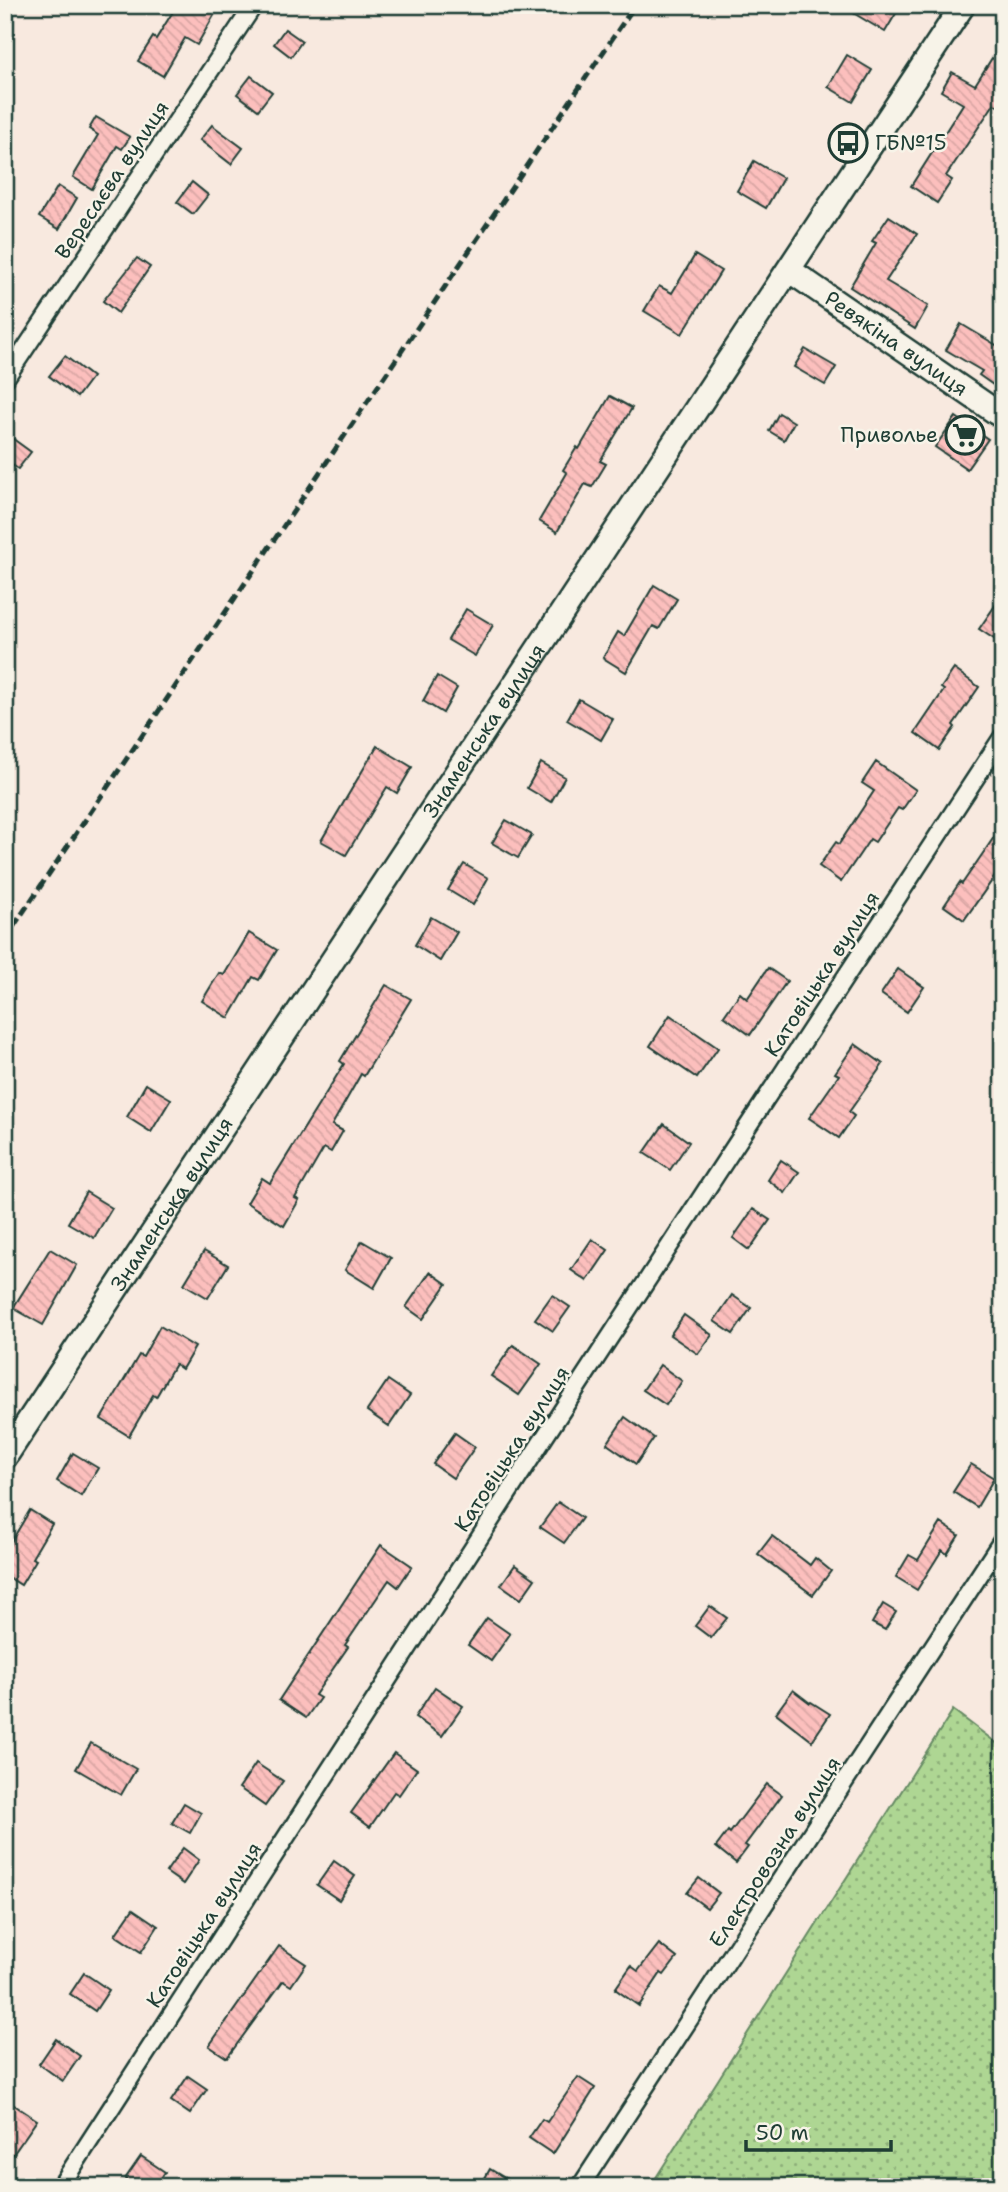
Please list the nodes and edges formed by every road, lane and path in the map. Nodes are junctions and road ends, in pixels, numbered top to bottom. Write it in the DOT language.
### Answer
graph roads {
  1 [pos="254,5"];
  2 [pos="963,5"];
  3 [pos="789,270"];
  4 [pos="5,379"];
  5 [pos="1003,417"];
  6 [pos="1003,736"];
  7 [pos="5,1457"];
  8 [pos="1003,1539"];
  9 [pos="60,2187"];
  10 [pos="580,2187"];
  1 -- 4 [label="street, Вересаєва вулиця"];
  2 -- 3 [label="main road, Знаменська вулиця"];
  3 -- 5 [label="main road, Ревякіна вулиця"];
  3 -- 7 [label="main road, Знаменська вулиця"];
  6 -- 9 [label="street, Катовіцька вулиця"];
  8 -- 10 [label="street, Електровозна вулиця"];
}
